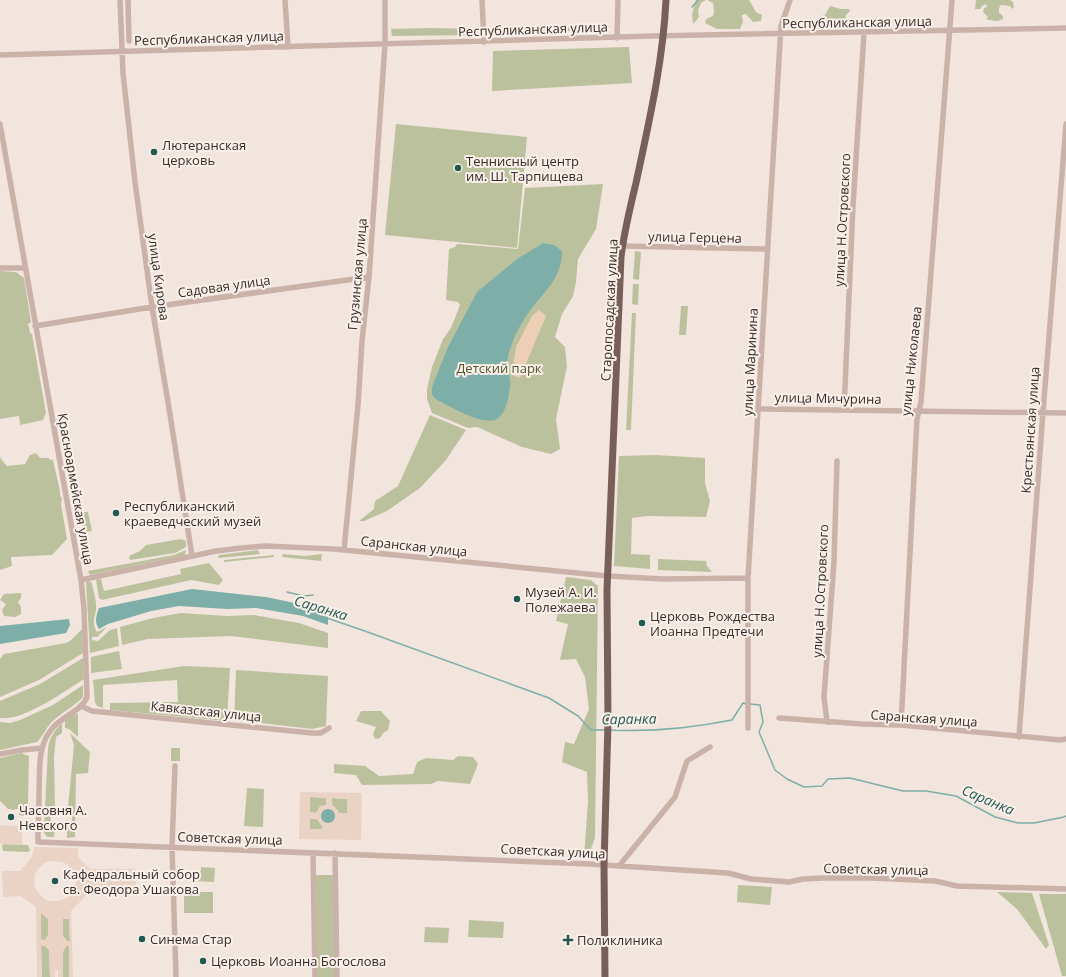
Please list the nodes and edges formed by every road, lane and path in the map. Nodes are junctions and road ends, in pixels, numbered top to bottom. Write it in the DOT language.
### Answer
graph roads {
  1 [pos="120,0"];
  2 [pos="128,0"];
  3 [pos="285,0"];
  4 [pos="385,0"];
  5 [pos="482,0"];
  6 [pos="618,0"];
  7 [pos="666,0"];
  8 [pos="790,0"];
  9 [pos="952,0"];
  10 [pos="1066,28"];
  11 [pos="949,31"];
  12 [pos="864,32"];
  13 [pos="780,34"];
  14 [pos="664,37"];
  15 [pos="617,38"];
  16 [pos="129,41"];
  17 [pos="484,42"];
  18 [pos="385,44"];
  19 [pos="288,47"];
  20 [pos="122,51"];
  21 [pos="0,55"];
  22 [pos="0,124"];
  23 [pos="1066,124"];
  24 [pos="623,246"];
  25 [pos="768,249"];
  26 [pos="0,268"];
  27 [pos="25,268"];
  28 [pos="369,277"];
  29 [pos="152,307"];
  30 [pos="36,326"];
  31 [pos="758,409"];
  32 [pos="844,410"];
  33 [pos="919,410"];
  34 [pos="1042,412"];
  35 [pos="1066,413"];
  36 [pos="837,461"];
  37 [pos="344,550"];
  38 [pos="192,556"];
  39 [pos="608,576"];
  40 [pos="748,578"];
  41 [pos="81,580"];
  42 [pos="81,706"];
  43 [pos="779,718"];
  44 [pos="827,722"];
  45 [pos="901,725"];
  46 [pos="329,728"];
  47 [pos="748,728"];
  48 [pos="1019,737"];
  49 [pos="1066,739"];
  50 [pos="710,747"];
  51 [pos="42,748"];
  52 [pos="0,754"];
  53 [pos="175,766"];
  54 [pos="172,847"];
  55 [pos="313,853"];
  56 [pos="335,853"];
  57 [pos="604,865"];
  58 [pos="619,866"];
  59 [pos="1066,889"];
  60 [pos="176,977"];
  61 [pos="315,977"];
  62 [pos="337,977"];
  63 [pos="605,977"];
  1 -- 20 [label="street, улица Кирова"];
  2 -- 16 [label="street"];
  3 -- 19 [label="street"];
  4 -- 18 [label="street, Грузинская улица"];
  5 -- 17 [label="street"];
  6 -- 15 [label="street"];
  7 -- 14 [label="main road, Старопосадская улица"];
  8 -- 13 [label="street, улица Маринина"];
  9 -- 11 [label="street, улица Николаева"];
  10 -- 11 [label="street, Республиканская улица"];
  11 -- 12 [label="street, Республиканская улица"];
  11 -- 33 [label="street, улица Николаева"];
  12 -- 13 [label="street, Республиканская улица"];
  12 -- 32 [label="street, улица Н.Островского"];
  13 -- 14 [label="street, Республиканская улица"];
  13 -- 25 [label="street, улица Маринина"];
  14 -- 15 [label="street, Республиканская улица"];
  14 -- 24 [label="main road, Старопосадская улица"];
  15 -- 17 [label="street, Республиканская улица"];
  17 -- 18 [label="street, Республиканская улица"];
  18 -- 19 [label="street, Республиканская улица"];
  18 -- 28 [label="street, Грузинская улица"];
  19 -- 20 [label="street, Республиканская улица"];
  20 -- 21 [label="street, Республиканская улица"];
  20 -- 29 [label="street, улица Кирова"];
  22 -- 27 [label="street, Красноармейская улица"];
  23 -- 34 [label="street, Крестьянская улица"];
  24 -- 25 [label="street, улица Герцена"];
  24 -- 39 [label="main road, Старопосадская улица"];
  25 -- 31 [label="street, улица Маринина"];
  26 -- 27 [label="street"];
  27 -- 30 [label="street, Красноармейская улица"];
  28 -- 29 [label="street, Садовая улица"];
  28 -- 37 [label="street, Грузинская улица"];
  29 -- 30 [label="street, Садовая улица"];
  29 -- 38 [label="street, улица Кирова"];
  30 -- 41 [label="street, Красноармейская улица"];
  31 -- 32 [label="street, улица Мичурина"];
  31 -- 40 [label="street, улица Маринина"];
  32 -- 33 [label="street, улица Мичурина"];
  33 -- 34 [label="street, улица Мичурина"];
  33 -- 45 [label="street, улица Николаева"];
  34 -- 35 [label="street, улица Мичурина"];
  34 -- 48 [label="street, Крестьянская улица"];
  36 -- 44 [label="street, улица Н.Островского"];
  37 -- 38 [label="street, Саранская улица"];
  37 -- 39 [label="street, Саранская улица"];
  38 -- 41 [label="street, Саранская улица"];
  39 -- 40 [label="street, Саранская улица"];
  39 -- 57 [label="main road, Старопосадская улица"];
  40 -- 47 [label="street, улица Маринина"];
  41 -- 42 [label="street, Красноармейская улица"];
  42 -- 46 [label="street, Кавказская улица"];
  42 -- 51 [label="street"];
  43 -- 44 [label="street, Саранская улица"];
  44 -- 45 [label="street, Саранская улица"];
  45 -- 48 [label="street, Саранская улица"];
  48 -- 49 [label="street, Саранская улица"];
  50 -- 58 [label="street"];
  51 -- 52 [label="street"];
  51 -- 54 [label="street, Советская улица"];
  53 -- 54 [label="street"];
  54 -- 55 [label="street, Советская улица"];
  54 -- 60 [label="street"];
  55 -- 56 [label="street, Советская улица"];
  55 -- 61 [label="street"];
  56 -- 57 [label="street, Советская улица"];
  56 -- 62 [label="street"];
  57 -- 58 [label="street, Советская улица"];
  57 -- 63 [label="main road, Старопосадская улица"];
  58 -- 59 [label="street, Советская улица"];
}
